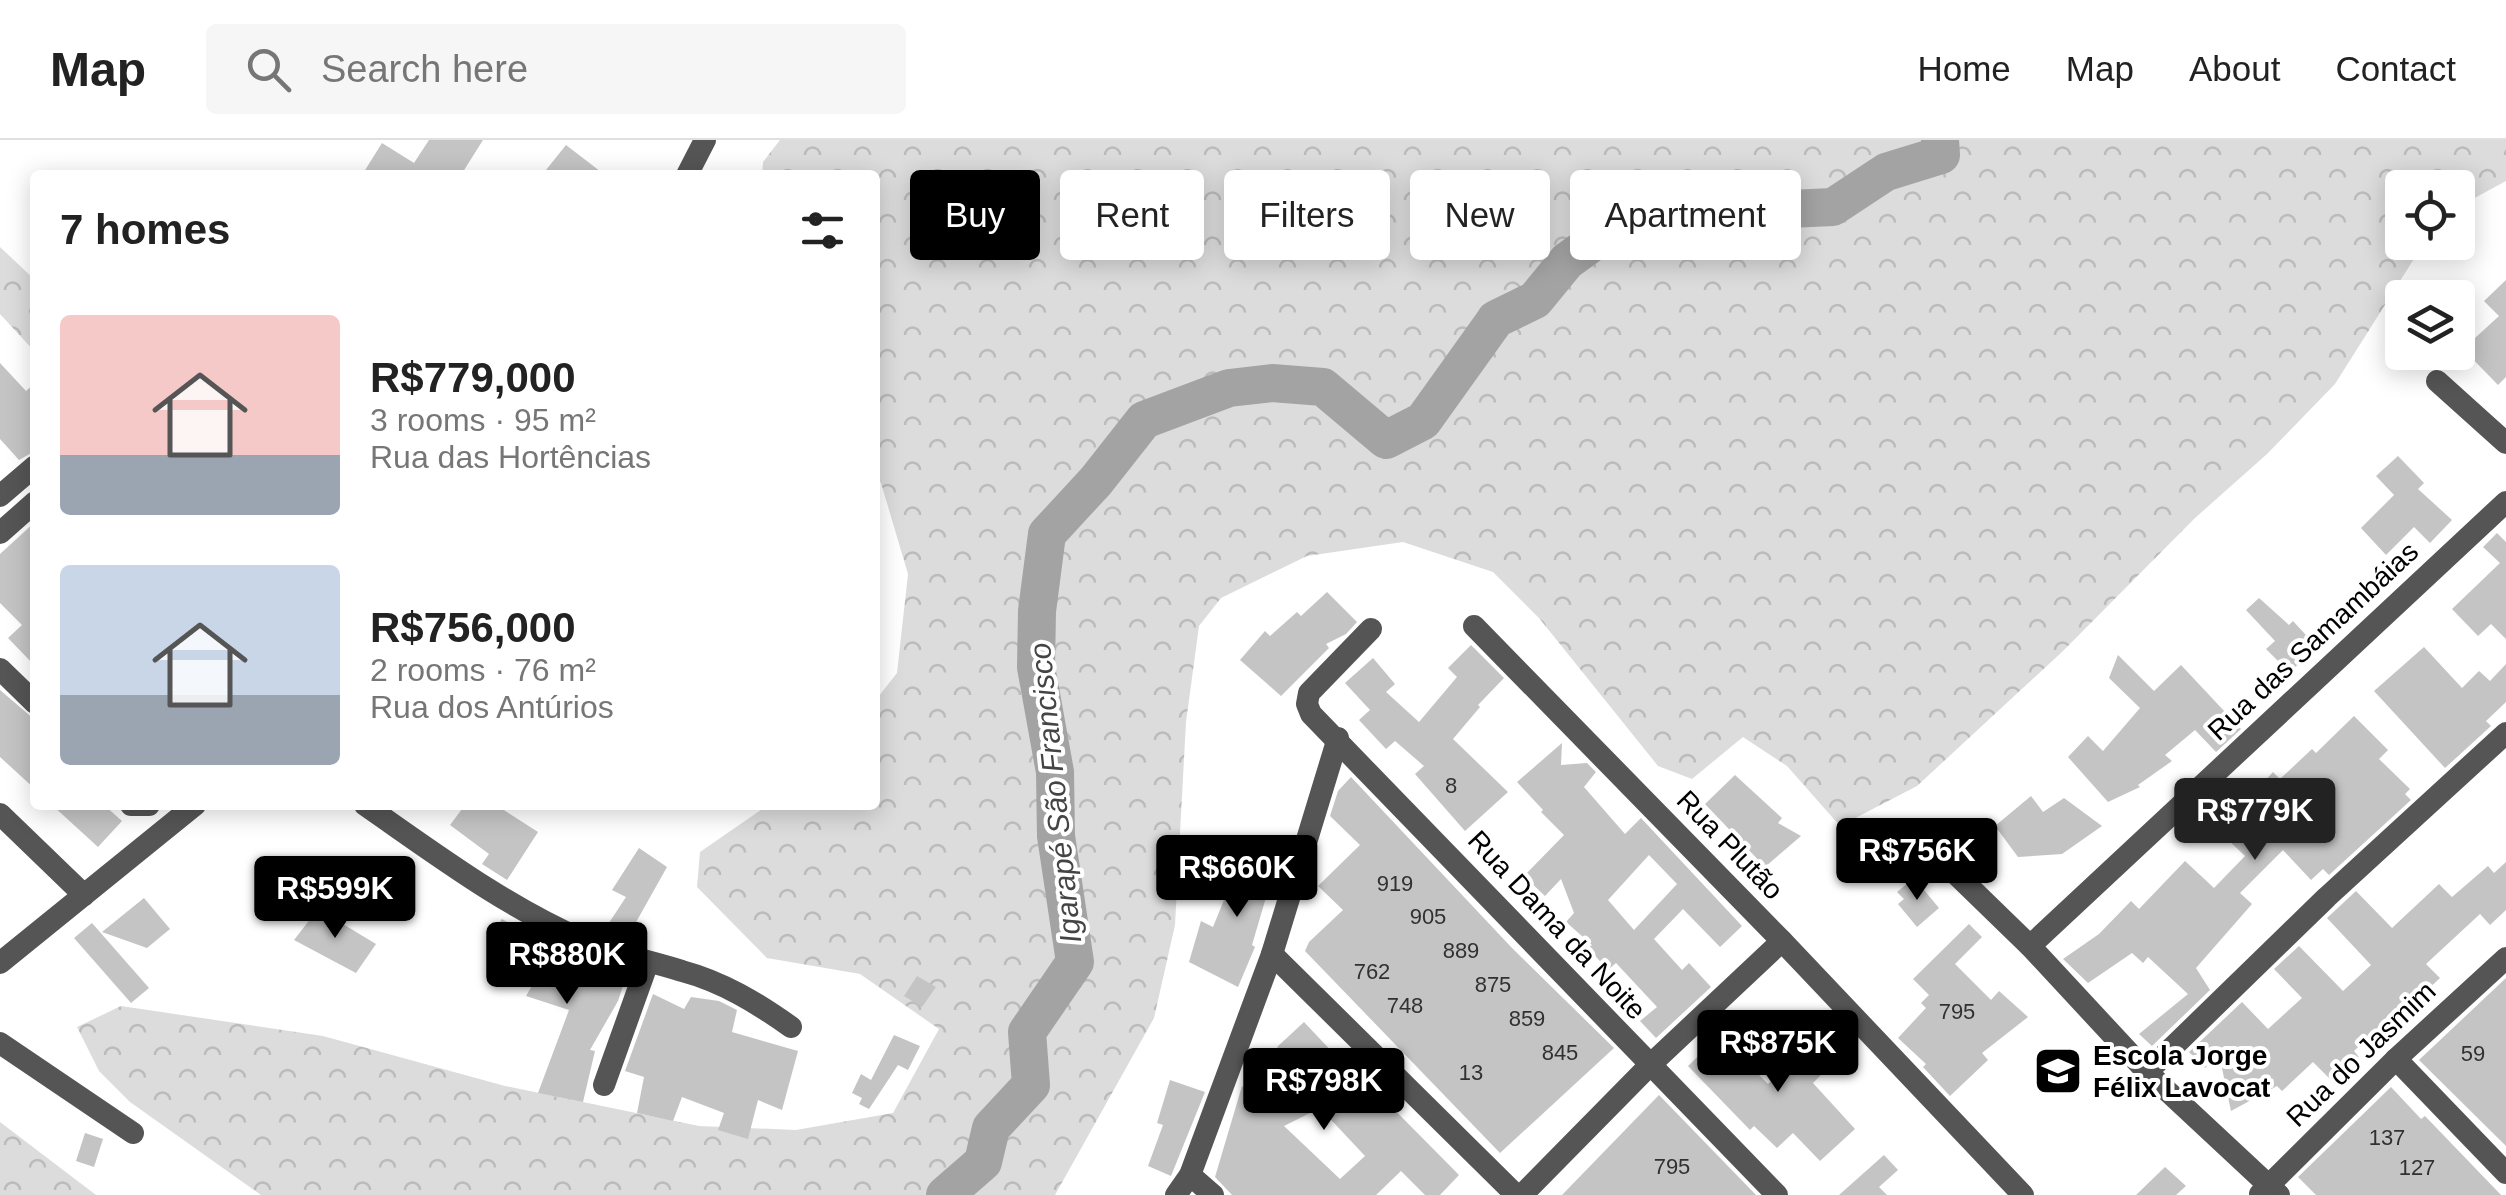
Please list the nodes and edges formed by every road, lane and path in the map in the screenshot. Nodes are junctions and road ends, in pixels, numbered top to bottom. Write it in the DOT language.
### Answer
graph roads {
  1 [pos="706,140"];
  2 [pos="690,170"];
  3 [pos="2437,381"];
  4 [pos="2506,443"];
  5 [pos="30,470"];
  6 [pos="0,496"];
  7 [pos="2506,502"];
  8 [pos="30,506"];
  9 [pos="0,532"];
  10 [pos="1474,626"];
  11 [pos="1371,629"];
  12 [pos="0,669"];
  13 [pos="30,697"];
  14 [pos="2506,734"];
  15 [pos="1338,738"];
  16 [pos="189,810"];
  17 [pos="372,810"];
  18 [pos="0,814"];
  19 [pos="1926,846"];
  20 [pos="84,894"];
  21 [pos="1782,941"];
  22 [pos="2030,946"];
  23 [pos="1272,954"];
  24 [pos="2506,958"];
  25 [pos="0,962"];
  26 [pos="648,962"];
  27 [pos="791,1027"];
  28 [pos="0,1043"];
  29 [pos="2396,1059"];
  30 [pos="1649,1066"];
  31 [pos="2147,1072"];
  32 [pos="604,1085"];
  33 [pos="133,1133"];
  34 [pos="2506,1174"];
  35 [pos="1190,1175"];
  36 [pos="2269,1192"];
  37 [pos="1176,1195"];
  38 [pos="1213,1195"];
  39 [pos="1519,1195"];
  40 [pos="1777,1195"];
  41 [pos="2023,1195"];
  1 -- 2 [label="street"];
  3 -- 4 [label="street"];
  5 -- 6 [label="street"];
  7 -- 22 [label="street, Rua das Samambáias"];
  8 -- 9 [label="street"];
  10 -- 21 [label="street, Rua Plutão"];
  11 -- 15 [label="street, Rua Dama da Noite"];
  12 -- 13 [label="street"];
  14 -- 31 [label="street"];
  15 -- 23 [label="street"];
  15 -- 30 [label="street, Rua Dama da Noite"];
  16 -- 20 [label="street"];
  17 -- 26 [label="street"];
  18 -- 20 [label="street"];
  19 -- 22 [label="street"];
  20 -- 25 [label="street"];
  21 -- 30 [label="street"];
  21 -- 41 [label="street, Rua Plutão"];
  22 -- 31 [label="street"];
  23 -- 35 [label="street"];
  23 -- 39 [label="street"];
  24 -- 29 [label="street, Rua do Jasmim"];
  26 -- 27 [label="street"];
  26 -- 32 [label="street"];
  28 -- 33 [label="street"];
  29 -- 34 [label="street"];
  29 -- 36 [label="street, Rua do Jasmim"];
  30 -- 39 [label="street"];
  30 -- 40 [label="street, Rua Dama da Noite"];
  31 -- 36 [label="street"];
  35 -- 37 [label="street"];
  35 -- 38 [label="street"];
}
